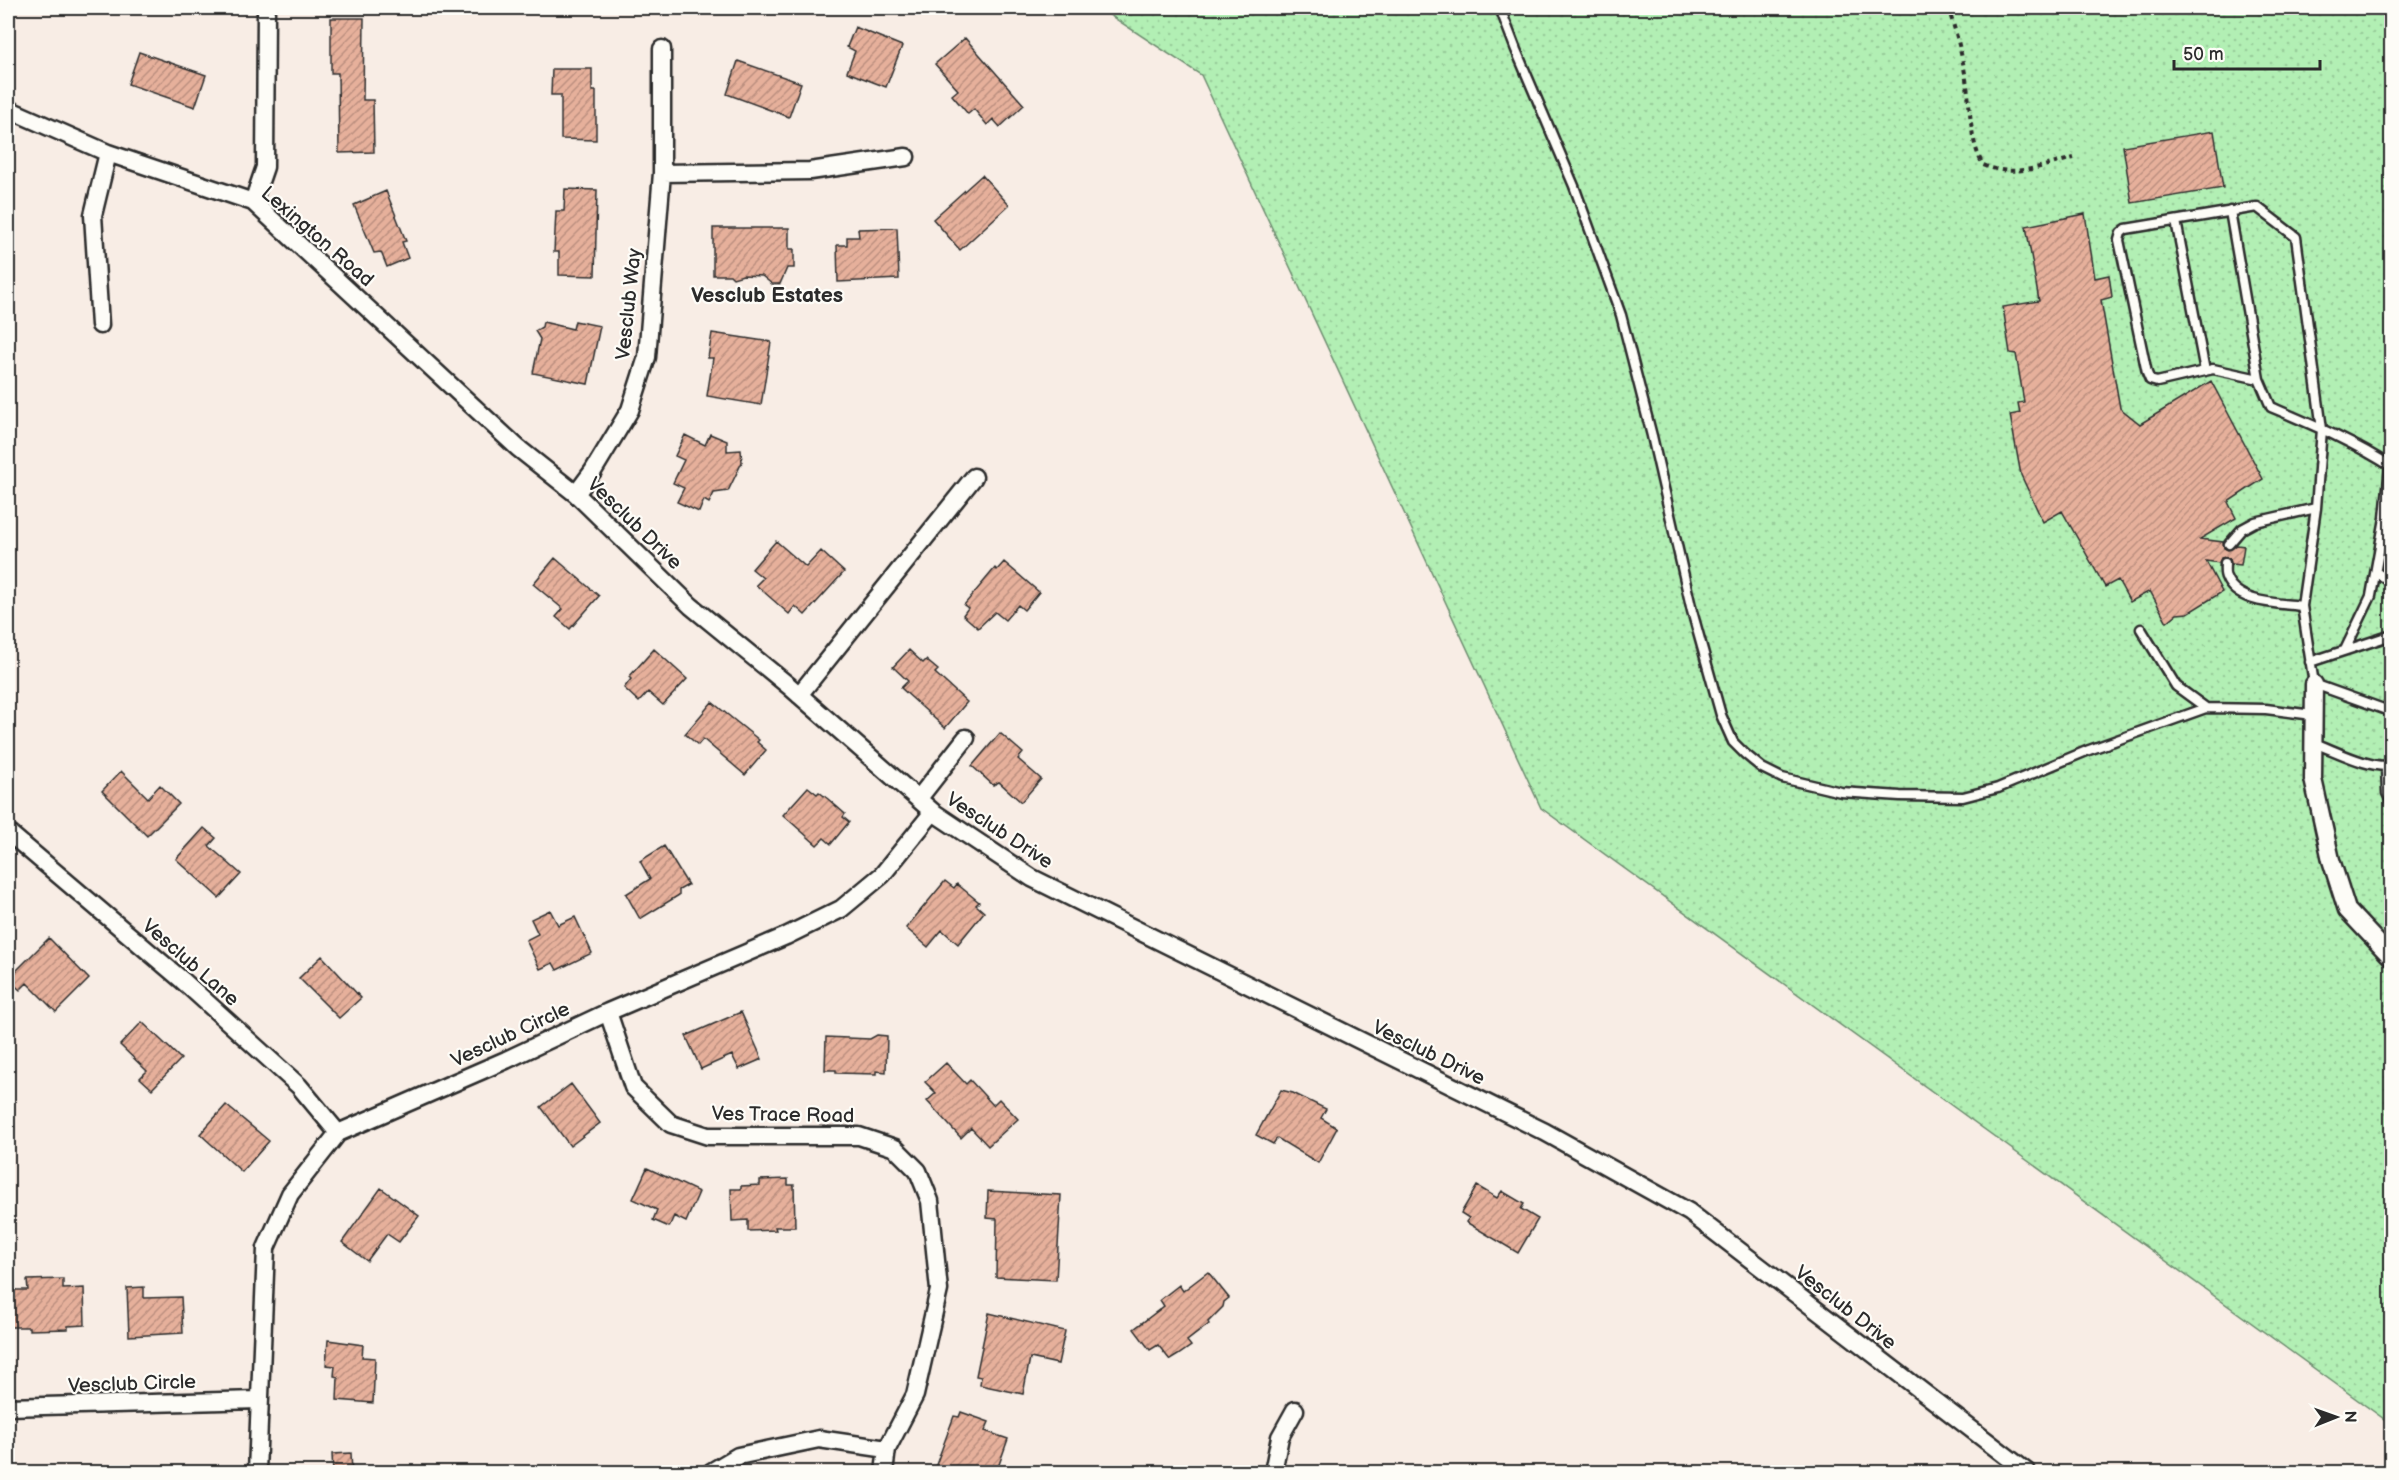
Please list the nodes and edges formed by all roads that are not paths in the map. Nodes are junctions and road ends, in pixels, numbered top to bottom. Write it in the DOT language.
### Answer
graph roads {
  1 [pos="266,8"];
  2 [pos="1500,8"];
  3 [pos="662,48"];
  4 [pos="8,109"];
  5 [pos="108,153"];
  6 [pos="906,157"];
  7 [pos="662,173"];
  8 [pos="253,202"];
  9 [pos="2230,211"];
  10 [pos="2176,221"];
  11 [pos="100,325"];
  12 [pos="2205,371"];
  13 [pos="2259,379"];
  14 [pos="496,428"];
  15 [pos="2322,429"];
  16 [pos="2391,467"];
  17 [pos="974,477"];
  18 [pos="576,494"];
  19 [pos="2316,508"];
  20 [pos="2388,521"];
  21 [pos="2229,544"];
  22 [pos="2225,563"];
  23 [pos="2376,572"];
  24 [pos="2391,583"];
  25 [pos="2302,606"];
  26 [pos="2141,629"];
  27 [pos="2391,635"];
  28 [pos="2345,650"];
  29 [pos="2310,662"];
  30 [pos="2314,684"];
  31 [pos="799,695"];
  32 [pos="2206,708"];
  33 [pos="2391,712"];
  34 [pos="2313,715"];
  35 [pos="966,738"];
  36 [pos="2313,742"];
  37 [pos="2388,766"];
  38 [pos="919,798"];
  39 [pos="2391,802"];
  40 [pos="933,812"];
  41 [pos="8,832"];
  42 [pos="2391,958"];
  43 [pos="608,1012"];
  44 [pos="338,1133"];
  45 [pos="258,1400"];
  46 [pos="8,1407"];
  47 [pos="1295,1410"];
  48 [pos="887,1449"];
  49 [pos="257,1473"];
  50 [pos="711,1473"];
  51 [pos="884,1473"];
  52 [pos="1273,1473"];
  53 [pos="2027,1473"];
  1 -- 8 [label="street"];
  2 -- 32 [label="lane"];
  3 -- 7 [label="street, Vesclub Way"];
  4 -- 5 [label="street, Lexington Road"];
  5 -- 8 [label="street, Lexington Road"];
  5 -- 11 [label="street"];
  6 -- 7 [label="street"];
  7 -- 18 [label="street, Vesclub Way"];
  8 -- 14 [label="street, Lexington Road"];
  9 -- 10 [label="lane"];
  9 -- 13 [label="lane"];
  9 -- 15 [label="lane"];
  10 -- 12 [label="lane"];
  10 -- 12 [label="lane"];
  12 -- 13 [label="lane"];
  13 -- 15 [label="lane"];
  14 -- 18 [label="street, Vesclub Drive"];
  15 -- 16 [label="lane"];
  15 -- 19 [label="lane"];
  16 -- 20 [label="lane"];
  17 -- 31 [label="street"];
  18 -- 31 [label="street, Vesclub Drive"];
  19 -- 21 [label="lane"];
  19 -- 25 [label="lane"];
  20 -- 23 [label="lane"];
  22 -- 25 [label="lane"];
  23 -- 24 [label="lane"];
  23 -- 28 [label="lane"];
  25 -- 29 [label="lane"];
  26 -- 32 [label="lane"];
  27 -- 28 [label="lane"];
  28 -- 29 [label="lane"];
  29 -- 30 [label="lane"];
  30 -- 33 [label="lane"];
  30 -- 34 [label="street"];
  31 -- 38 [label="street, Vesclub Drive"];
  32 -- 34 [label="lane"];
  34 -- 36 [label="street"];
  35 -- 38 [label="street"];
  36 -- 37 [label="lane"];
  36 -- 42 [label="street"];
  37 -- 39 [label="lane"];
  38 -- 40 [label="street, Vesclub Drive"];
  40 -- 43 [label="street, Vesclub Circle"];
  40 -- 53 [label="street, Vesclub Drive"];
  41 -- 44 [label="street, Vesclub Lane"];
  43 -- 44 [label="street, Vesclub Circle"];
  43 -- 48 [label="street, Ves Trace Road"];
  44 -- 45 [label="street, Vesclub Circle"];
  45 -- 46 [label="street, Vesclub Circle"];
  45 -- 49 [label="street, Vesclub Circle"];
  47 -- 52 [label="street"];
  48 -- 50 [label="street"];
  48 -- 51 [label="street, Ves Trace Road"];
}
